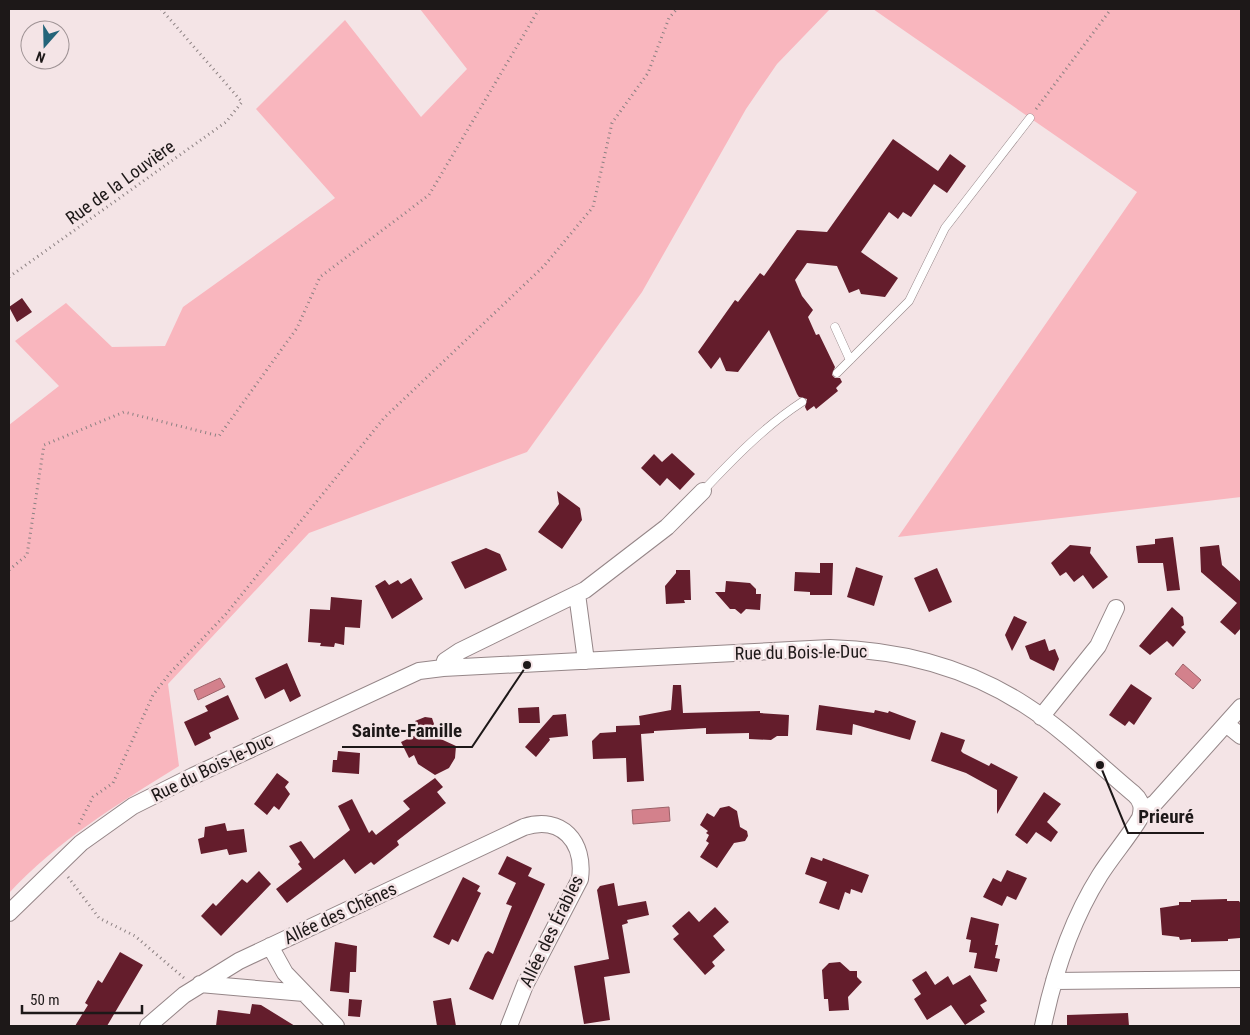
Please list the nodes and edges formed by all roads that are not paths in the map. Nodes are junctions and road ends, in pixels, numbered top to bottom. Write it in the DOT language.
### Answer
graph roads {
  1 [pos="1030,118"];
  2 [pos="835,327"];
  3 [pos="850,360"];
  4 [pos="837,373"];
  5 [pos="802,402"];
  6 [pos="703,491"];
  7 [pos="577,594"];
  8 [pos="1116,608"];
  9 [pos="586,661"];
  10 [pos="443,668"];
  11 [pos="1241,707"];
  12 [pos="1042,716"];
  13 [pos="1226,724"];
  14 [pos="1241,736"];
  15 [pos="1142,811"];
  16 [pos="544,823"];
  17 [pos="9,914"];
  18 [pos="270,946"];
  19 [pos="1241,979"];
  20 [pos="1054,981"];
  21 [pos="197,986"];
  22 [pos="304,993"];
  23 [pos="148,1026"];
  24 [pos="336,1026"];
  25 [pos="509,1026"];
  26 [pos="1043,1026"];
  1 -- 3 [label="lane"];
  2 -- 3 [label="lane"];
  3 -- 4 [label="lane"];
  5 -- 6 [label="lane"];
  6 -- 7 [label="street"];
  7 -- 9 [label="street"];
  7 -- 10 [label="street"];
  8 -- 12 [label="street"];
  9 -- 10 [label="street, Rue du Bois-le-Duc"];
  9 -- 12 [label="street, Rue du Bois-le-Duc"];
  10 -- 17 [label="street, Rue du Bois-le-Duc"];
  11 -- 13 [label="street"];
  12 -- 15 [label="street, Rue du Bois-le-Duc"];
  13 -- 14 [label="street"];
  13 -- 15 [label="street"];
  15 -- 20 [label="street"];
  16 -- 18 [label="street, Allée des Chênes"];
  16 -- 25 [label="street, Allée des Érables"];
  18 -- 21 [label="street, Allée des Chênes"];
  18 -- 22 [label="street"];
  19 -- 20 [label="street"];
  20 -- 26 [label="street"];
  21 -- 22 [label="street"];
  21 -- 23 [label="street, Allée des Chênes"];
  22 -- 24 [label="street"];
}
